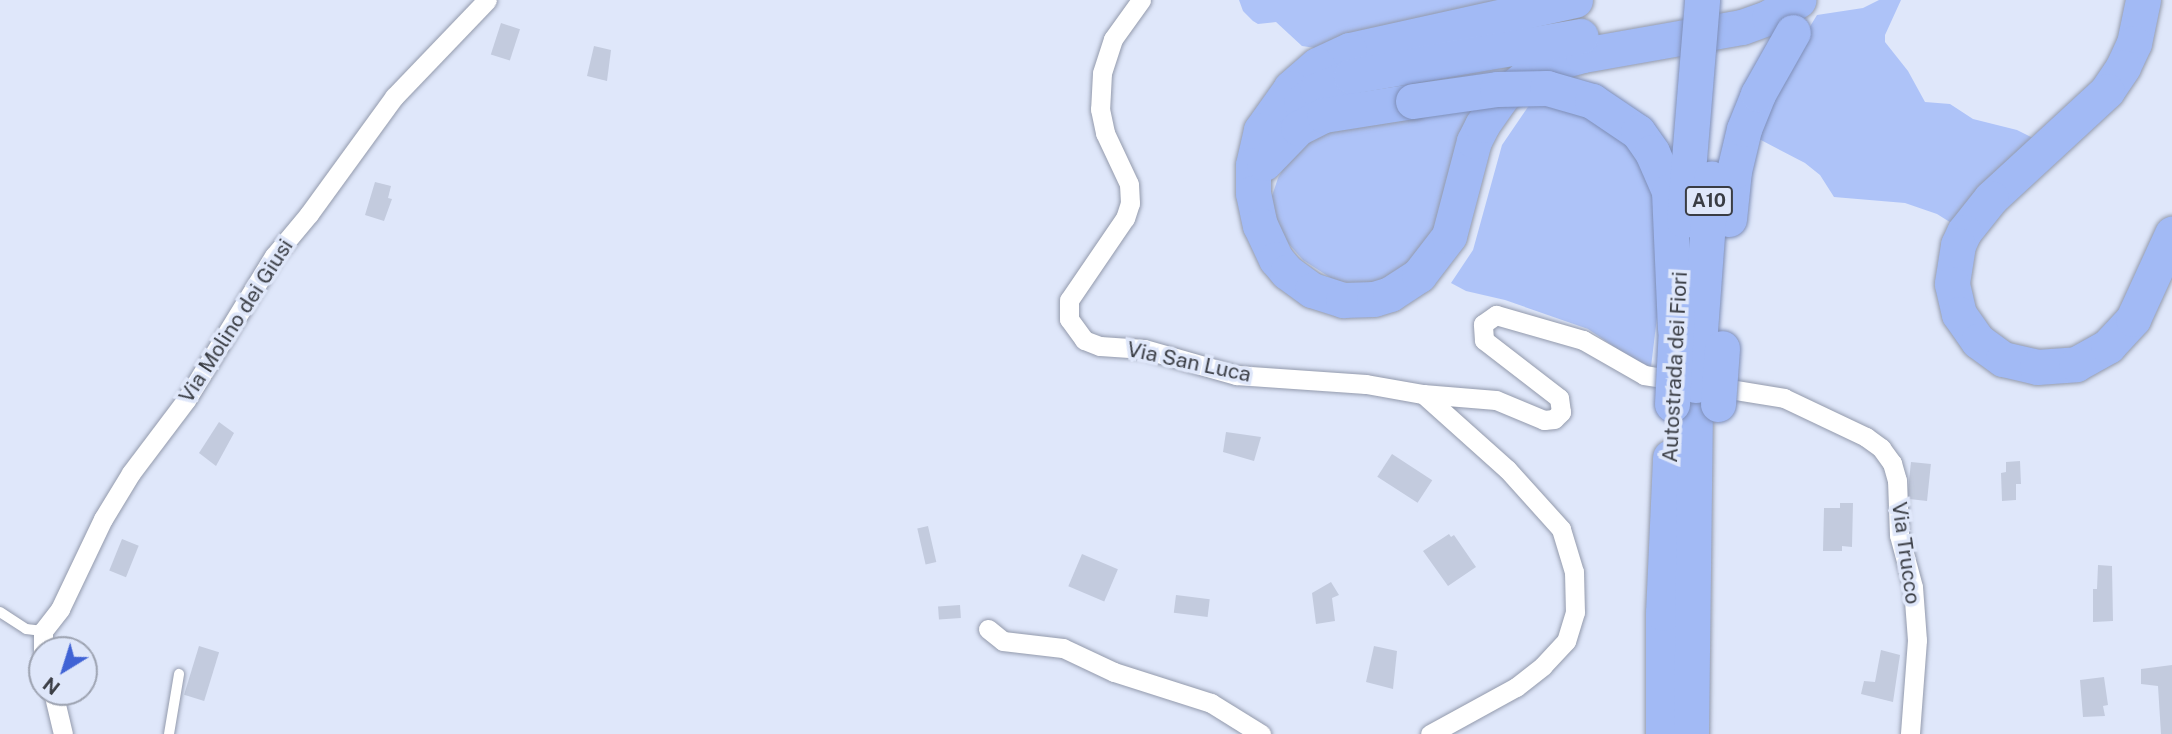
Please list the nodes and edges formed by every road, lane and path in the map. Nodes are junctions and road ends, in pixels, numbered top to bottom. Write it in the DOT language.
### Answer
graph roads {
  1 [pos="487,0"];
  2 [pos="1141,0"];
  3 [pos="1575,0"];
  4 [pos="1702,0"];
  5 [pos="1724,0"];
  6 [pos="1752,0"];
  7 [pos="1811,0"];
  8 [pos="2143,0"];
  9 [pos="1796,16"];
  10 [pos="1259,178"];
  11 [pos="2172,234"];
  12 [pos="1675,329"];
  13 [pos="1423,394"];
  14 [pos="1695,404"];
  15 [pos="0,612"];
  16 [pos="988,629"];
  17 [pos="37,636"];
  18 [pos="45,636"];
  19 [pos="179,674"];
  20 [pos="56,706"];
  21 [pos="63,734"];
  22 [pos="169,734"];
  23 [pos="1261,734"];
  24 [pos="1430,734"];
  25 [pos="1663,734"];
  26 [pos="1692,734"];
  27 [pos="1910,734"];
  1 -- 18 [label="street, Via Molino dei Giusi"];
  2 -- 13 [label="street, Via San Luca"];
  3 -- 10 [label="highway"];
  4 -- 12 [label="highway, Autostrada dei Fiori / A10, bridge"];
  5 -- 14 [label="highway, Autostrada dei Fiori / A10, bridge"];
  6 -- 10 [label="highway"];
  7 -- 9 [label="highway"];
  8 -- 11 [label="highway"];
  9 -- 10 [label="highway"];
  9 -- 14 [label="highway, bridge"];
  10 -- 12 [label="highway, bridge"];
  12 -- 14 [label="highway, Autostrada dei Fiori / A10, bridge"];
  13 -- 24 [label="street"];
  13 -- 27 [label="street, Via Trucco"];
  14 -- 25 [label="highway, Autostrada dei Fiori / A10"];
  14 -- 26 [label="highway, Autostrada dei Fiori / A10"];
  15 -- 17 [label="lane, Via Molino dei Giusi"];
  16 -- 23 [label="street"];
  19 -- 22 [label="lane"];
  20 -- 21 [label="street"];
}
